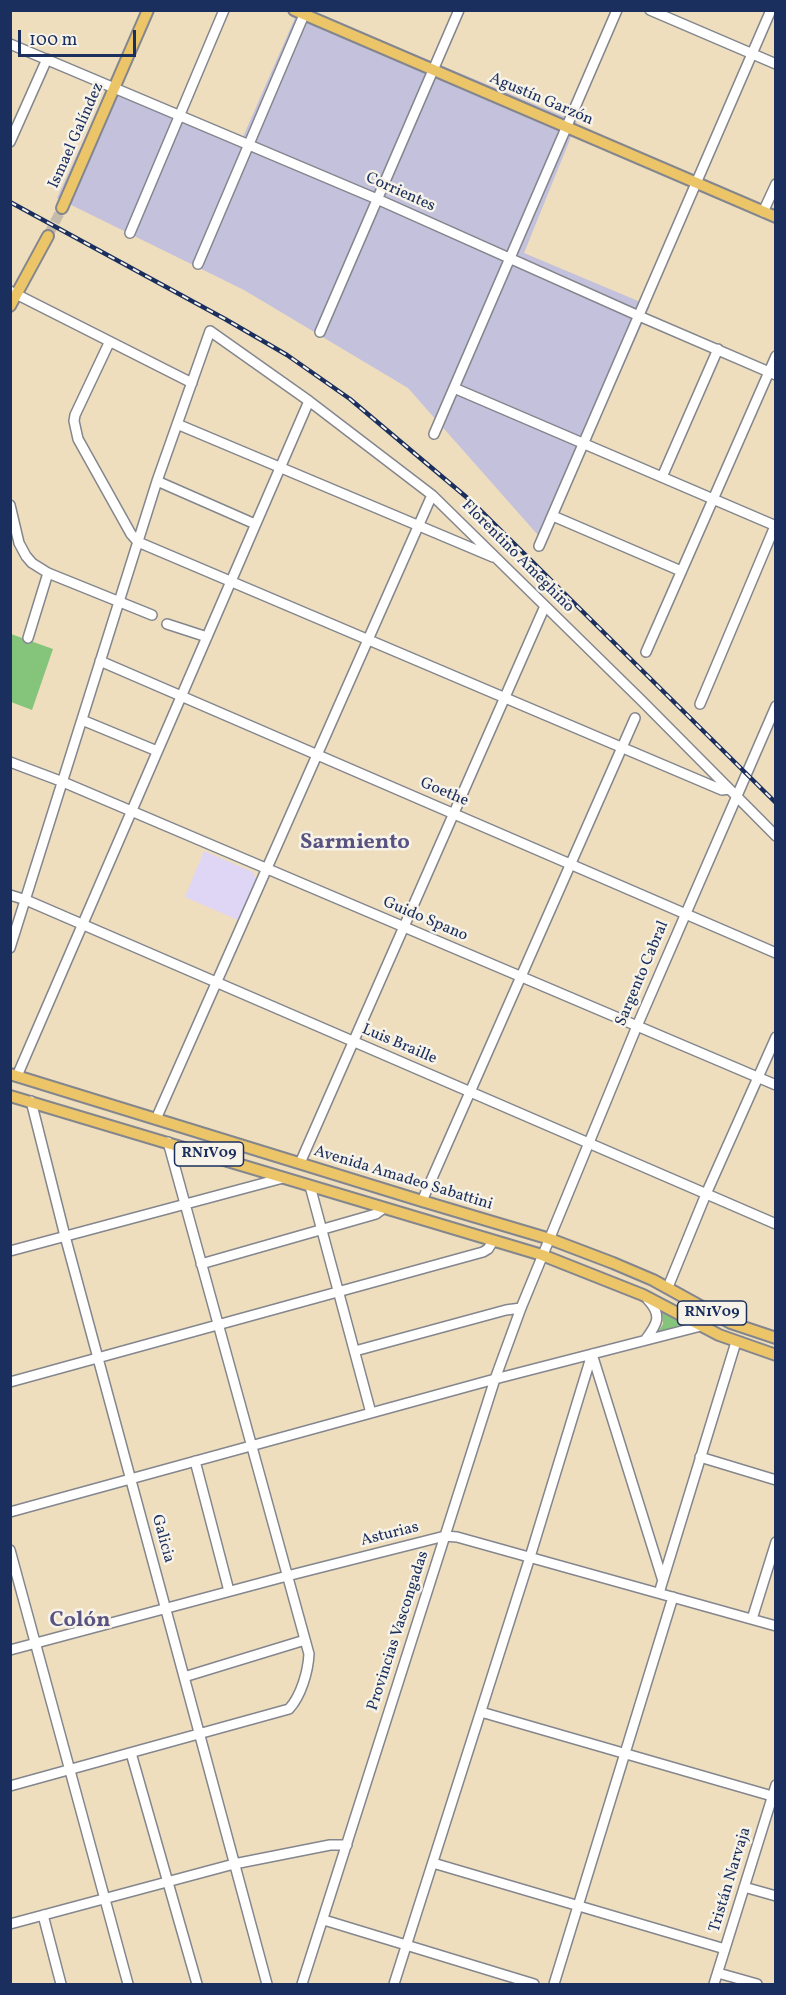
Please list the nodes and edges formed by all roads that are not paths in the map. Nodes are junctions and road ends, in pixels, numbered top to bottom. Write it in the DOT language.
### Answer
graph roads {
  1 [pos="148,10"];
  2 [pos="224,10"];
  3 [pos="459,10"];
  4 [pos="616,10"];
  5 [pos="650,10"];
  6 [pos="771,10"];
  7 [pos="301,12"];
  8 [pos="10,44"];
  9 [pos="753,54"];
  10 [pos="47,59"];
  11 [pos="776,64"];
  12 [pos="433,70"];
  13 [pos="115,88"];
  14 [pos="180,115"];
  15 [pos="565,127"];
  16 [pos="10,142"];
  17 [pos="249,145"];
  18 [pos="696,183"];
  19 [pos="776,184"];
  20 [pos="377,199"];
  21 [pos="62,208"];
  22 [pos="763,212"];
  23 [pos="776,217"];
  24 [pos="130,233"];
  25 [pos="48,236"];
  26 [pos="508,259"];
  27 [pos="198,264"];
  28 [pos="14,293"];
  29 [pos="10,306"];
  30 [pos="639,316"];
  31 [pos="320,332"];
  32 [pos="110,343"];
  33 [pos="718,350"];
  34 [pos="776,356"];
  35 [pos="772,373"];
  36 [pos="192,383"];
  37 [pos="454,388"];
  38 [pos="309,401"];
  39 [pos="177,424"];
  40 [pos="434,434"];
  41 [pos="584,444"];
  42 [pos="280,467"];
  43 [pos="662,477"];
  44 [pos="157,481"];
  45 [pos="432,495"];
  46 [pos="712,499"];
  47 [pos="10,506"];
  48 [pos="554,516"];
  49 [pos="255,524"];
  50 [pos="418,526"];
  51 [pos="775,526"];
  52 [pos="138,542"];
  53 [pos="539,546"];
  54 [pos="497,559"];
  55 [pos="681,571"];
  56 [pos="48,573"];
  57 [pos="231,582"];
  58 [pos="119,601"];
  59 [pos="545,606"];
  60 [pos="152,615"];
  61 [pos="167,624"];
  62 [pos="207,637"];
  63 [pos="28,638"];
  64 [pos="368,640"];
  65 [pos="646,652"];
  66 [pos="100,661"];
  67 [pos="180,696"];
  68 [pos="504,698"];
  69 [pos="700,704"];
  70 [pos="776,706"];
  71 [pos="635,718"];
  72 [pos="82,720"];
  73 [pos="622,748"];
  74 [pos="157,751"];
  75 [pos="317,755"];
  76 [pos="10,762"];
  77 [pos="63,782"];
  78 [pos="733,793"];
  79 [pos="131,811"];
  80 [pos="454,814"];
  81 [pos="776,836"];
  82 [pos="570,864"];
  83 [pos="267,869"];
  84 [pos="10,895"];
  85 [pos="26,900"];
  86 [pos="685,914"];
  87 [pos="82,924"];
  88 [pos="404,927"];
  89 [pos="10,948"];
  90 [pos="776,953"];
  91 [pos="521,977"];
  92 [pos="217,982"];
  93 [pos="637,1026"];
  94 [pos="776,1037"];
  95 [pos="354,1042"];
  96 [pos="14,1075"];
  97 [pos="758,1078"];
  98 [pos="776,1085"];
  99 [pos="470,1092"];
  100 [pos="10,1096"];
  101 [pos="31,1101"];
  102 [pos="156,1119"];
  103 [pos="168,1142"];
  104 [pos="590,1143"];
  105 [pos="300,1163"];
  106 [pos="284,1178"];
  107 [pos="310,1186"];
  108 [pos="706,1194"];
  109 [pos="422,1201"];
  110 [pos="185,1204"];
  111 [pos="384,1208"];
  112 [pos="776,1224"];
  113 [pos="322,1229"];
  114 [pos="65,1236"];
  115 [pos="550,1239"];
  116 [pos="493,1241"];
  117 [pos="10,1251"];
  118 [pos="542,1255"];
  119 [pos="201,1264"];
  120 [pos="668,1287"];
  121 [pos="338,1290"];
  122 [pos="643,1295"];
  123 [pos="521,1308"];
  124 [pos="218,1324"];
  125 [pos="701,1326"];
  126 [pos="776,1338"];
  127 [pos="646,1339"];
  128 [pos="736,1342"];
  129 [pos="355,1351"];
  130 [pos="592,1354"];
  131 [pos="776,1354"];
  132 [pos="98,1357"];
  133 [pos="495,1379"];
  134 [pos="10,1382"];
  135 [pos="371,1413"];
  136 [pos="252,1446"];
  137 [pos="700,1457"];
  138 [pos="195,1461"];
  139 [pos="131,1479"];
  140 [pos="776,1480"];
  141 [pos="10,1512"];
  142 [pos="446,1536"];
  143 [pos="776,1542"];
  144 [pos="10,1550"];
  145 [pos="530,1557"];
  146 [pos="287,1576"];
  147 [pos="662,1578"];
  148 [pos="229,1592"];
  149 [pos="659,1593"];
  150 [pos="673,1597"];
  151 [pos="166,1608"];
  152 [pos="752,1619"];
  153 [pos="776,1626"];
  154 [pos="305,1640"];
  155 [pos="36,1643"];
  156 [pos="10,1650"];
  157 [pos="184,1677"];
  158 [pos="481,1712"];
  159 [pos="200,1734"];
  160 [pos="131,1753"];
  161 [pos="625,1753"];
  162 [pos="70,1770"];
  163 [pos="776,1785"];
  164 [pos="10,1786"];
  165 [pos="772,1796"];
  166 [pos="772,1810"];
  167 [pos="347,1845"];
  168 [pos="433,1863"];
  169 [pos="234,1864"];
  170 [pos="168,1882"];
  171 [pos="744,1887"];
  172 [pos="776,1896"];
  173 [pos="105,1899"];
  174 [pos="578,1906"];
  175 [pos="43,1915"];
  176 [pos="324,1920"];
  177 [pos="10,1924"];
  178 [pos="406,1946"];
  179 [pos="725,1949"];
  180 [pos="718,1973"];
  181 [pos="61,1984"];
  182 [pos="128,1984"];
  183 [pos="197,1984"];
  184 [pos="267,1984"];
  185 [pos="302,1984"];
  186 [pos="394,1984"];
  187 [pos="534,1984"];
  188 [pos="554,1984"];
  189 [pos="714,1984"];
  190 [pos="757,1984"];
  1 -- 13 [label="main road, Ismael Galíndez"];
  2 -- 14 [label="street"];
  3 -- 12 [label="street"];
  4 -- 15 [label="street"];
  5 -- 9 [label="street"];
  6 -- 9 [label="street"];
  7 -- 12 [label="main road, Agustín Garzón"];
  7 -- 17 [label="street"];
  8 -- 10 [label="street, Corrientes"];
  9 -- 11 [label="street"];
  9 -- 18 [label="street"];
  10 -- 13 [label="street, Corrientes"];
  10 -- 16 [label="street"];
  12 -- 15 [label="main road, Agustín Garzón"];
  12 -- 20 [label="street"];
  13 -- 14 [label="street, Corrientes"];
  13 -- 21 [label="main road, Ismael Galíndez"];
  14 -- 17 [label="street, Corrientes"];
  14 -- 24 [label="street"];
  15 -- 18 [label="main road, Agustín Garzón"];
  15 -- 26 [label="street"];
  17 -- 20 [label="street, Corrientes"];
  17 -- 27 [label="street"];
  18 -- 22 [label="main road, Agustín Garzón"];
  18 -- 30 [label="street"];
  19 -- 22 [label="street"];
  20 -- 26 [label="street, Corrientes"];
  20 -- 31 [label="street"];
  22 -- 23 [label="main road, Agustín Garzón"];
  25 -- 28 [label="main road"];
  26 -- 30 [label="street, Corrientes"];
  26 -- 37 [label="street"];
  28 -- 29 [label="main road"];
  28 -- 32 [label="street"];
  30 -- 33 [label="street, Corrientes"];
  30 -- 41 [label="street"];
  32 -- 36 [label="street"];
  32 -- 52 [label="street"];
  33 -- 35 [label="street, Corrientes"];
  33 -- 43 [label="street"];
  34 -- 35 [label="street"];
  35 -- 46 [label="street"];
  36 -- 38 [label="street, Florentino Ameghino"];
  36 -- 39 [label="street"];
  37 -- 40 [label="street"];
  37 -- 41 [label="street"];
  38 -- 42 [label="street"];
  38 -- 45 [label="street, Florentino Ameghino"];
  39 -- 42 [label="street"];
  39 -- 44 [label="street"];
  41 -- 43 [label="street"];
  41 -- 48 [label="street"];
  42 -- 49 [label="street"];
  42 -- 50 [label="street"];
  43 -- 46 [label="street"];
  44 -- 49 [label="street"];
  44 -- 52 [label="street"];
  45 -- 50 [label="street"];
  45 -- 54 [label="street, Florentino Ameghino"];
  46 -- 51 [label="street"];
  46 -- 55 [label="street"];
  47 -- 56 [label="street"];
  48 -- 53 [label="street"];
  48 -- 55 [label="street"];
  49 -- 57 [label="street"];
  50 -- 54 [label="street"];
  50 -- 64 [label="street"];
  51 -- 69 [label="street"];
  52 -- 57 [label="street"];
  52 -- 58 [label="street"];
  54 -- 59 [label="street, Florentino Ameghino"];
  55 -- 65 [label="street"];
  56 -- 58 [label="street"];
  56 -- 63 [label="street"];
  57 -- 62 [label="street"];
  57 -- 64 [label="street"];
  58 -- 60 [label="street"];
  58 -- 66 [label="street"];
  59 -- 68 [label="street"];
  59 -- 78 [label="street, Florentino Ameghino"];
  61 -- 62 [label="street"];
  62 -- 67 [label="street"];
  64 -- 68 [label="street"];
  64 -- 75 [label="street"];
  66 -- 67 [label="street, Goethe"];
  66 -- 72 [label="street"];
  67 -- 74 [label="street"];
  67 -- 75 [label="street, Goethe"];
  68 -- 73 [label="street"];
  68 -- 80 [label="street"];
  70 -- 78 [label="street, Sargento Cabral"];
  71 -- 73 [label="street"];
  72 -- 74 [label="street"];
  72 -- 77 [label="street"];
  73 -- 78 [label="street"];
  73 -- 82 [label="street"];
  74 -- 79 [label="street"];
  75 -- 80 [label="street, Goethe"];
  75 -- 83 [label="street"];
  76 -- 77 [label="street, Guido Spano"];
  77 -- 79 [label="street, Guido Spano"];
  77 -- 85 [label="street"];
  78 -- 81 [label="street, Florentino Ameghino"];
  78 -- 86 [label="street, Sargento Cabral"];
  79 -- 83 [label="street, Guido Spano"];
  79 -- 87 [label="street"];
  80 -- 82 [label="street, Goethe"];
  80 -- 88 [label="street"];
  82 -- 86 [label="street, Goethe"];
  82 -- 91 [label="street"];
  83 -- 88 [label="street, Guido Spano"];
  83 -- 92 [label="street"];
  84 -- 85 [label="street, Luis Braille"];
  85 -- 87 [label="street, Luis Braille"];
  85 -- 89 [label="street"];
  86 -- 90 [label="street, Goethe"];
  86 -- 93 [label="street, Sargento Cabral"];
  87 -- 92 [label="street, Luis Braille"];
  87 -- 96 [label="street"];
  88 -- 91 [label="street, Guido Spano"];
  88 -- 95 [label="street"];
  91 -- 93 [label="street, Guido Spano"];
  91 -- 99 [label="street"];
  92 -- 95 [label="street, Luis Braille"];
  92 -- 102 [label="street"];
  93 -- 97 [label="street, Guido Spano"];
  93 -- 104 [label="street, Sargento Cabral"];
  94 -- 97 [label="street"];
  95 -- 99 [label="street, Luis Braille"];
  95 -- 105 [label="street"];
  96 -- 102 [label="main road, Avenida Amadeo Sabattini / RN1V09"];
  97 -- 98 [label="street, Guido Spano"];
  97 -- 108 [label="street"];
  99 -- 104 [label="street, Luis Braille"];
  99 -- 109 [label="street"];
  100 -- 101 [label="main road, Avenida Amadeo Sabattini / RN1V09"];
  101 -- 103 [label="main road, Avenida Amadeo Sabattini / RN1V09"];
  101 -- 114 [label="street, Galicia"];
  102 -- 105 [label="main road, Avenida Amadeo Sabattini / RN1V09"];
  103 -- 106 [label="main road, Avenida Amadeo Sabattini / RN1V09"];
  103 -- 110 [label="street"];
  104 -- 108 [label="street, Luis Braille"];
  104 -- 115 [label="street, Sargento Cabral"];
  105 -- 109 [label="main road, Avenida Amadeo Sabattini / RN1V09"];
  106 -- 107 [label="main road, Avenida Amadeo Sabattini / RN1V09"];
  106 -- 110 [label="street"];
  107 -- 111 [label="main road, Avenida Amadeo Sabattini / RN1V09"];
  107 -- 113 [label="street"];
  108 -- 112 [label="street, Luis Braille"];
  108 -- 120 [label="street"];
  109 -- 115 [label="main road, Avenida Amadeo Sabattini / RN1V09"];
  110 -- 114 [label="street"];
  110 -- 119 [label="street"];
  111 -- 113 [label="street"];
  111 -- 116 [label="main road, Avenida Amadeo Sabattini / RN1V09"];
  113 -- 119 [label="street"];
  113 -- 121 [label="street"];
  114 -- 117 [label="street"];
  114 -- 132 [label="street, Galicia"];
  115 -- 118 [label="street, Sargento Cabral"];
  115 -- 120 [label="main road, Avenida Amadeo Sabattini / RN1V09"];
  116 -- 118 [label="main road, Avenida Amadeo Sabattini / RN1V09"];
  116 -- 121 [label="street"];
  118 -- 122 [label="main road, Avenida Amadeo Sabattini / RN1V09"];
  118 -- 123 [label="street, Provincias Vascongadas"];
  119 -- 124 [label="street"];
  120 -- 126 [label="main road, Avenida Amadeo Sabattini / RN1V09"];
  121 -- 124 [label="street"];
  121 -- 129 [label="street"];
  122 -- 125 [label="main road, Avenida Amadeo Sabattini / RN1V09"];
  122 -- 127 [label="street"];
  123 -- 129 [label="street"];
  123 -- 133 [label="street, Provincias Vascongadas"];
  124 -- 132 [label="street"];
  124 -- 136 [label="street"];
  125 -- 127 [label="street"];
  125 -- 128 [label="main road, Avenida Amadeo Sabattini / RN1V09"];
  127 -- 130 [label="street"];
  128 -- 131 [label="main road, Avenida Amadeo Sabattini / RN1V09"];
  128 -- 137 [label="street"];
  129 -- 135 [label="street"];
  130 -- 133 [label="street"];
  130 -- 145 [label="street"];
  130 -- 147 [label="street"];
  132 -- 134 [label="street"];
  132 -- 139 [label="street, Galicia"];
  133 -- 135 [label="street"];
  133 -- 142 [label="street, Provincias Vascongadas"];
  135 -- 136 [label="street"];
  136 -- 138 [label="street"];
  136 -- 146 [label="street"];
  137 -- 140 [label="street"];
  137 -- 147 [label="street"];
  138 -- 139 [label="street"];
  138 -- 148 [label="street"];
  139 -- 141 [label="street"];
  139 -- 151 [label="street, Galicia"];
  142 -- 145 [label="street, Asturias"];
  142 -- 146 [label="street, Asturias"];
  142 -- 167 [label="street, Provincias Vascongadas"];
  143 -- 152 [label="street"];
  144 -- 155 [label="street"];
  145 -- 149 [label="street, Asturias"];
  145 -- 158 [label="street"];
  146 -- 148 [label="street, Asturias"];
  146 -- 154 [label="street"];
  147 -- 149 [label="street"];
  148 -- 151 [label="street, Asturias"];
  149 -- 150 [label="street, Asturias"];
  150 -- 152 [label="street, Asturias"];
  150 -- 161 [label="street"];
  151 -- 155 [label="street, Asturias"];
  151 -- 157 [label="street, Galicia"];
  152 -- 153 [label="street, Asturias"];
  154 -- 157 [label="street"];
  154 -- 159 [label="street"];
  155 -- 156 [label="street, Asturias"];
  155 -- 162 [label="street"];
  157 -- 159 [label="street, Galicia"];
  158 -- 161 [label="street"];
  158 -- 168 [label="street"];
  159 -- 160 [label="street"];
  159 -- 169 [label="street, Galicia"];
  160 -- 162 [label="street"];
  160 -- 170 [label="street"];
  161 -- 165 [label="street"];
  161 -- 174 [label="street"];
  162 -- 164 [label="street"];
  162 -- 173 [label="street"];
  163 -- 165 [label="street, Tristán Narvaja"];
  165 -- 166 [label="street, Tristán Narvaja"];
  166 -- 171 [label="street, Tristán Narvaja"];
  167 -- 169 [label="street"];
  167 -- 176 [label="street, Provincias Vascongadas"];
  168 -- 174 [label="street"];
  168 -- 178 [label="street"];
  169 -- 170 [label="street"];
  169 -- 184 [label="street, Galicia"];
  170 -- 173 [label="street"];
  170 -- 183 [label="street"];
  171 -- 172 [label="street"];
  171 -- 179 [label="street, Tristán Narvaja"];
  173 -- 175 [label="street"];
  173 -- 182 [label="street"];
  174 -- 179 [label="street"];
  174 -- 188 [label="street"];
  175 -- 177 [label="street"];
  175 -- 181 [label="street"];
  176 -- 178 [label="street"];
  176 -- 185 [label="street, Provincias Vascongadas"];
  178 -- 186 [label="street"];
  178 -- 187 [label="street"];
  179 -- 180 [label="street, Tristán Narvaja"];
  180 -- 189 [label="street, Tristán Narvaja"];
  180 -- 190 [label="street"];
}
